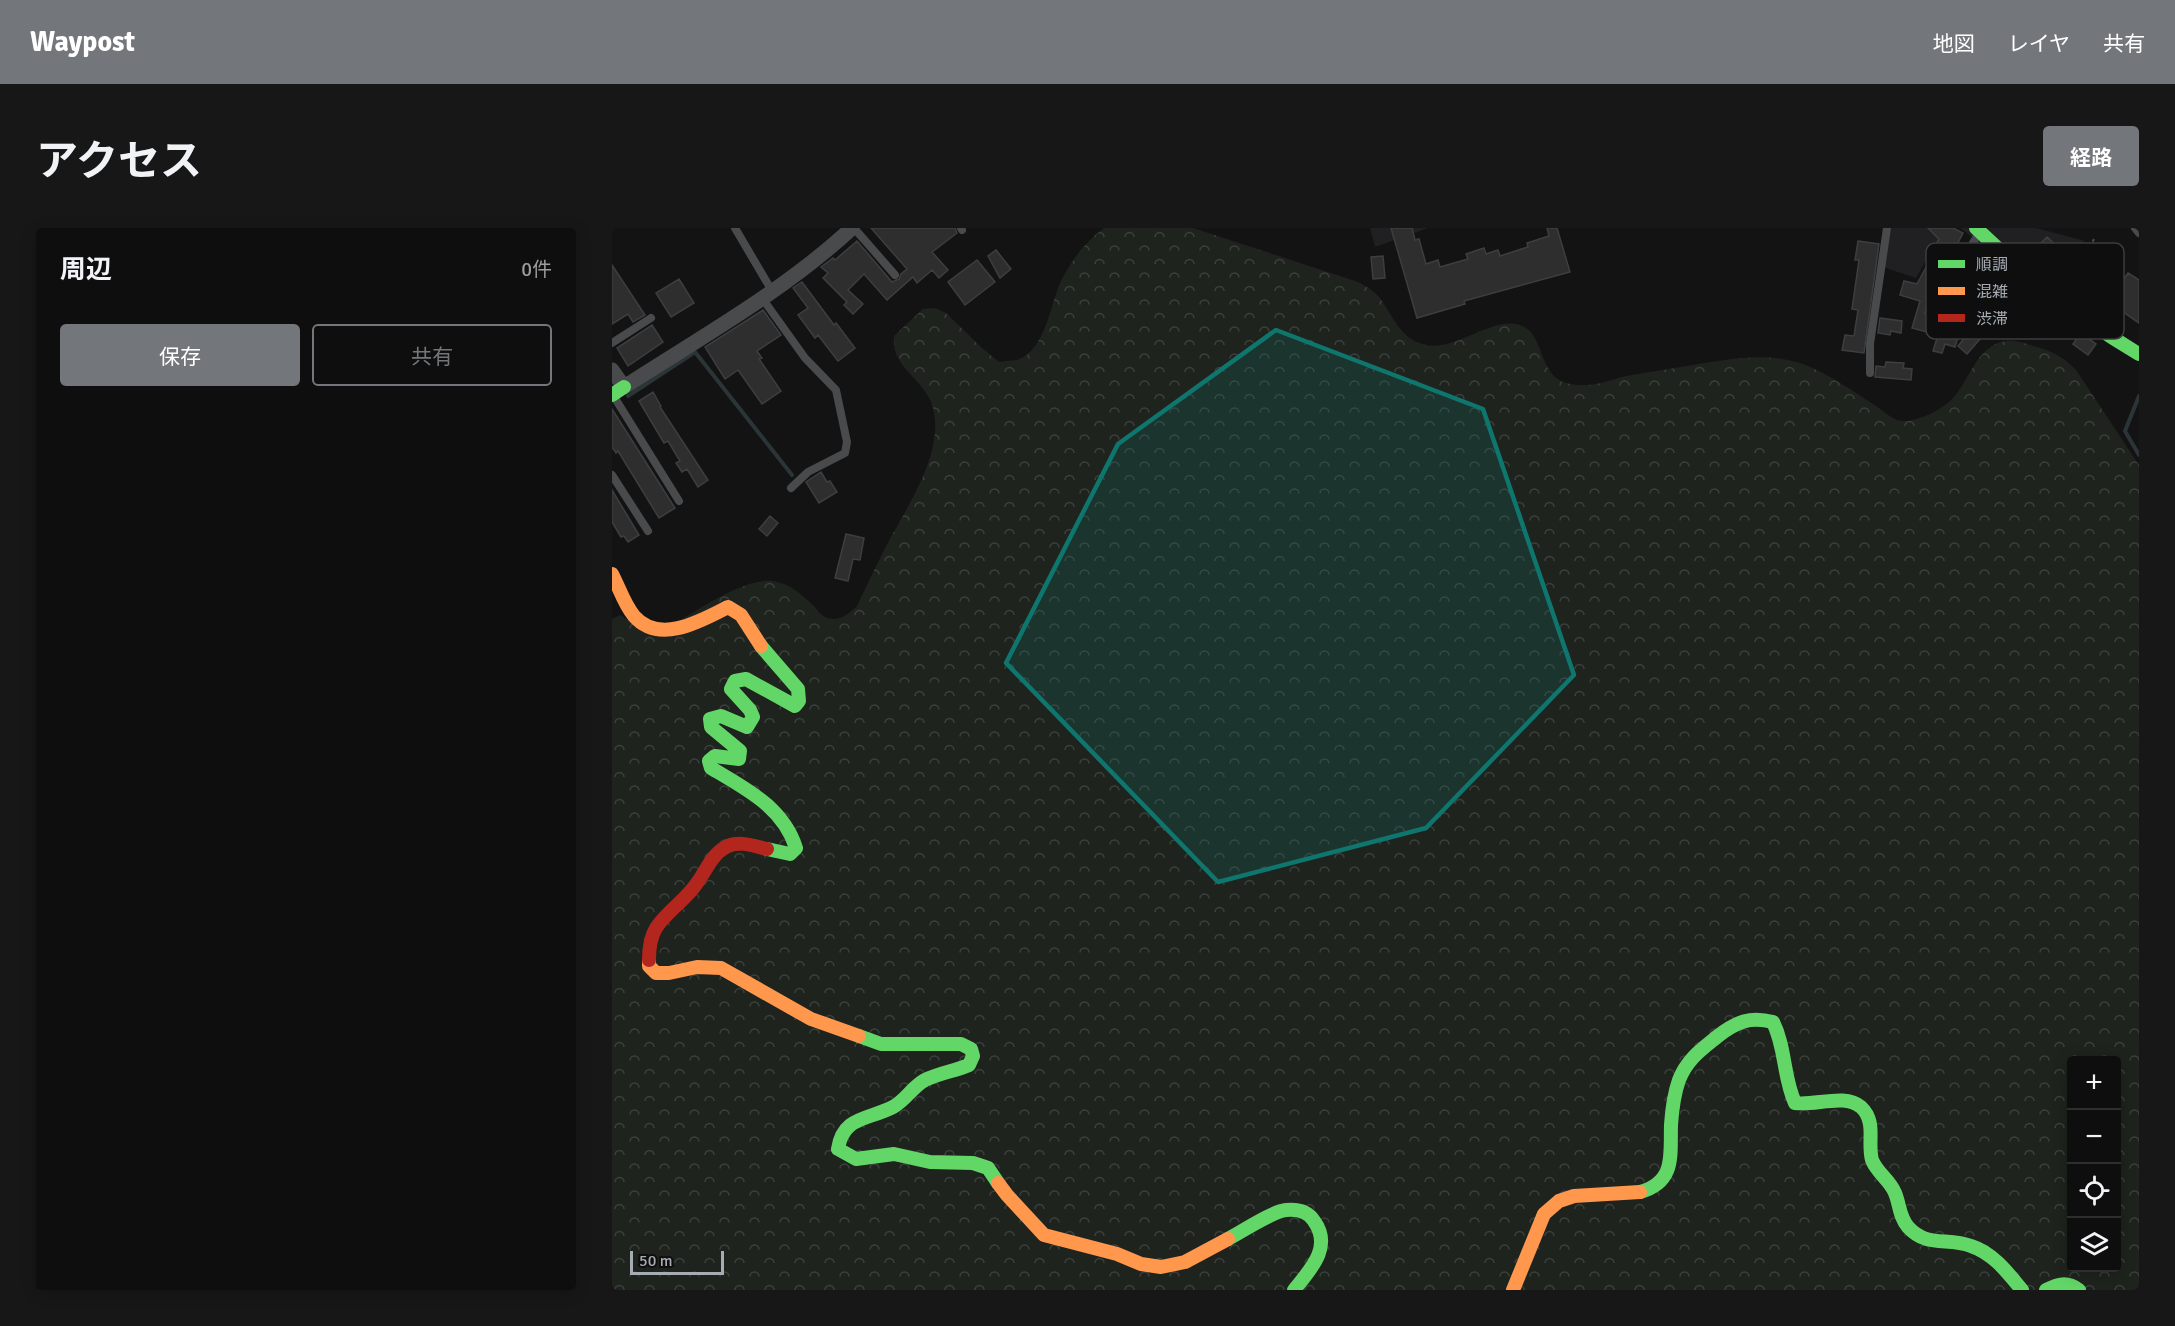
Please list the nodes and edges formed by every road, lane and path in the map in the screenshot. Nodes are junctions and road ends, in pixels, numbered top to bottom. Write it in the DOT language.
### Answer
graph roads {
  1 [pos="735,228"];
  2 [pos="853,228"];
  3 [pos="1887,228"];
  4 [pos="2135,228"];
  5 [pos="1978,230"];
  6 [pos="2139,233"];
  7 [pos="2095,237"];
  8 [pos="1992,243"];
  9 [pos="2092,243"];
  10 [pos="895,275"];
  11 [pos="767,295"];
  12 [pos="651,318"];
  13 [pos="2116,339"];
  14 [pos="612,343"];
  15 [pos="2139,354"];
  16 [pos="612,370"];
  17 [pos="1870,373"];
  18 [pos="616,392"];
  19 [pos="612,475"];
  20 [pos="791,488"];
  21 [pos="679,501"];
  22 [pos="648,531"];
  23 [pos="612,574"];
  24 [pos="1294,1290"];
  25 [pos="1513,1290"];
  26 [pos="2022,1290"];
  27 [pos="2046,1290"];
  28 [pos="2079,1290"];
  1 -- 11 [label="lane"];
  2 -- 10 [label="lane"];
  2 -- 11 [label="street"];
  3 -- 17 [label="lane"];
  4 -- 6 [label="lane"];
  5 -- 8 [label="street"];
  7 -- 9 [label="path"];
  11 -- 18 [label="street"];
  11 -- 20 [label="lane"];
  12 -- 14 [label="lane"];
  13 -- 15 [label="street"];
  16 -- 18 [label="street"];
  18 -- 21 [label="lane"];
  19 -- 22 [label="lane"];
  23 -- 24 [label="street"];
  25 -- 26 [label="street"];
  27 -- 28 [label="street"];
}
